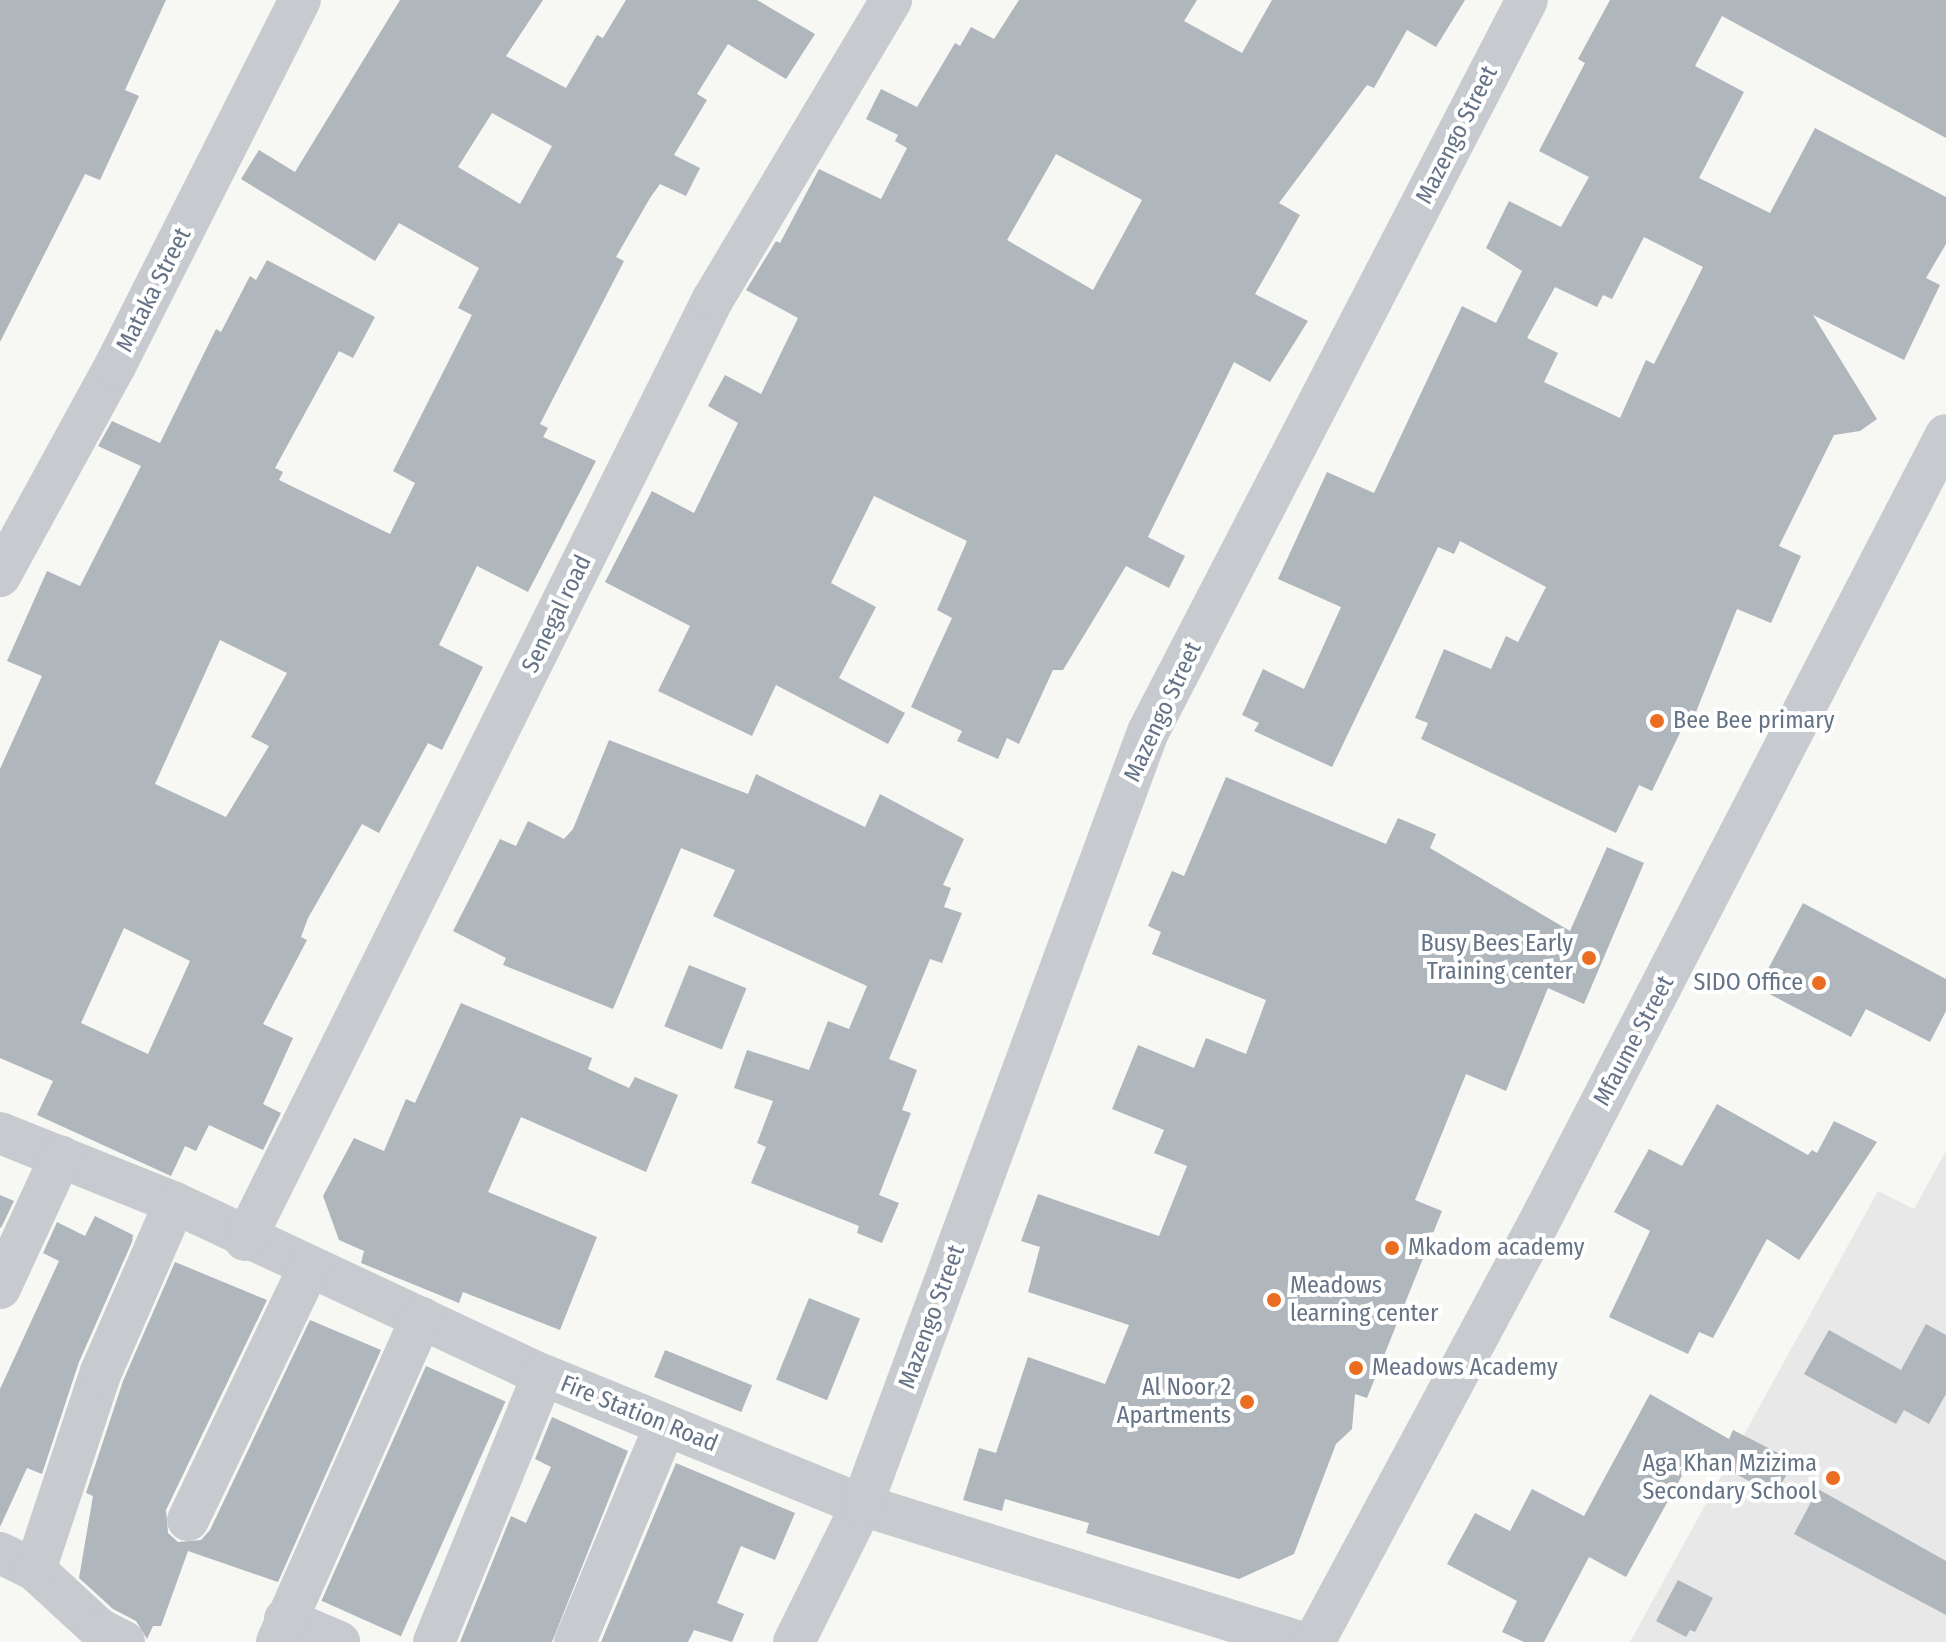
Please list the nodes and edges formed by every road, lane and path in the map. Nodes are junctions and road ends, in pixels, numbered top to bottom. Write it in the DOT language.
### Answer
graph roads {
  1 [pos="300,0"];
  2 [pos="891,0"];
  3 [pos="1527,0"];
  4 [pos="1946,435"];
  5 [pos="0,576"];
  6 [pos="0,1133"];
  7 [pos="61,1156"];
  8 [pos="175,1203"];
  9 [pos="245,1240"];
  10 [pos="309,1268"];
  11 [pos="0,1288"];
  12 [pos="421,1318"];
  13 [pos="543,1375"];
  14 [pos="665,1426"];
  15 [pos="862,1505"];
  16 [pos="188,1520"];
  17 [pos="17,1561"];
  18 [pos="281,1630"];
  19 [pos="124,1642"];
  20 [pos="339,1642"];
  21 [pos="434,1642"];
  22 [pos="575,1642"];
  23 [pos="794,1642"];
  24 [pos="1298,1642"];
  25 [pos="1314,1642"];
  1 -- 5 [label="street, Mataka Street"];
  2 -- 9 [label="street, Senegal road"];
  3 -- 15 [label="street, Mazengo Street"];
  4 -- 25 [label="street, Mfaume Street"];
  6 -- 7 [label="street, Fire Station Road"];
  7 -- 8 [label="street, Fire Station Road"];
  7 -- 11 [label="street"];
  8 -- 9 [label="street, Fire Station Road"];
  8 -- 17 [label="street"];
  9 -- 10 [label="street, Fire Station Road"];
  10 -- 12 [label="street, Fire Station Road"];
  10 -- 16 [label="street"];
  12 -- 13 [label="street, Fire Station Road"];
  12 -- 18 [label="street"];
  13 -- 14 [label="street, Fire Station Road"];
  13 -- 21 [label="street"];
  14 -- 15 [label="street, Fire Station Road"];
  14 -- 22 [label="street"];
  15 -- 23 [label="street, Mazengo Street"];
  15 -- 24 [label="street, Fire Station Road"];
  17 -- 19 [label="street"];
  18 -- 20 [label="street"];
}
